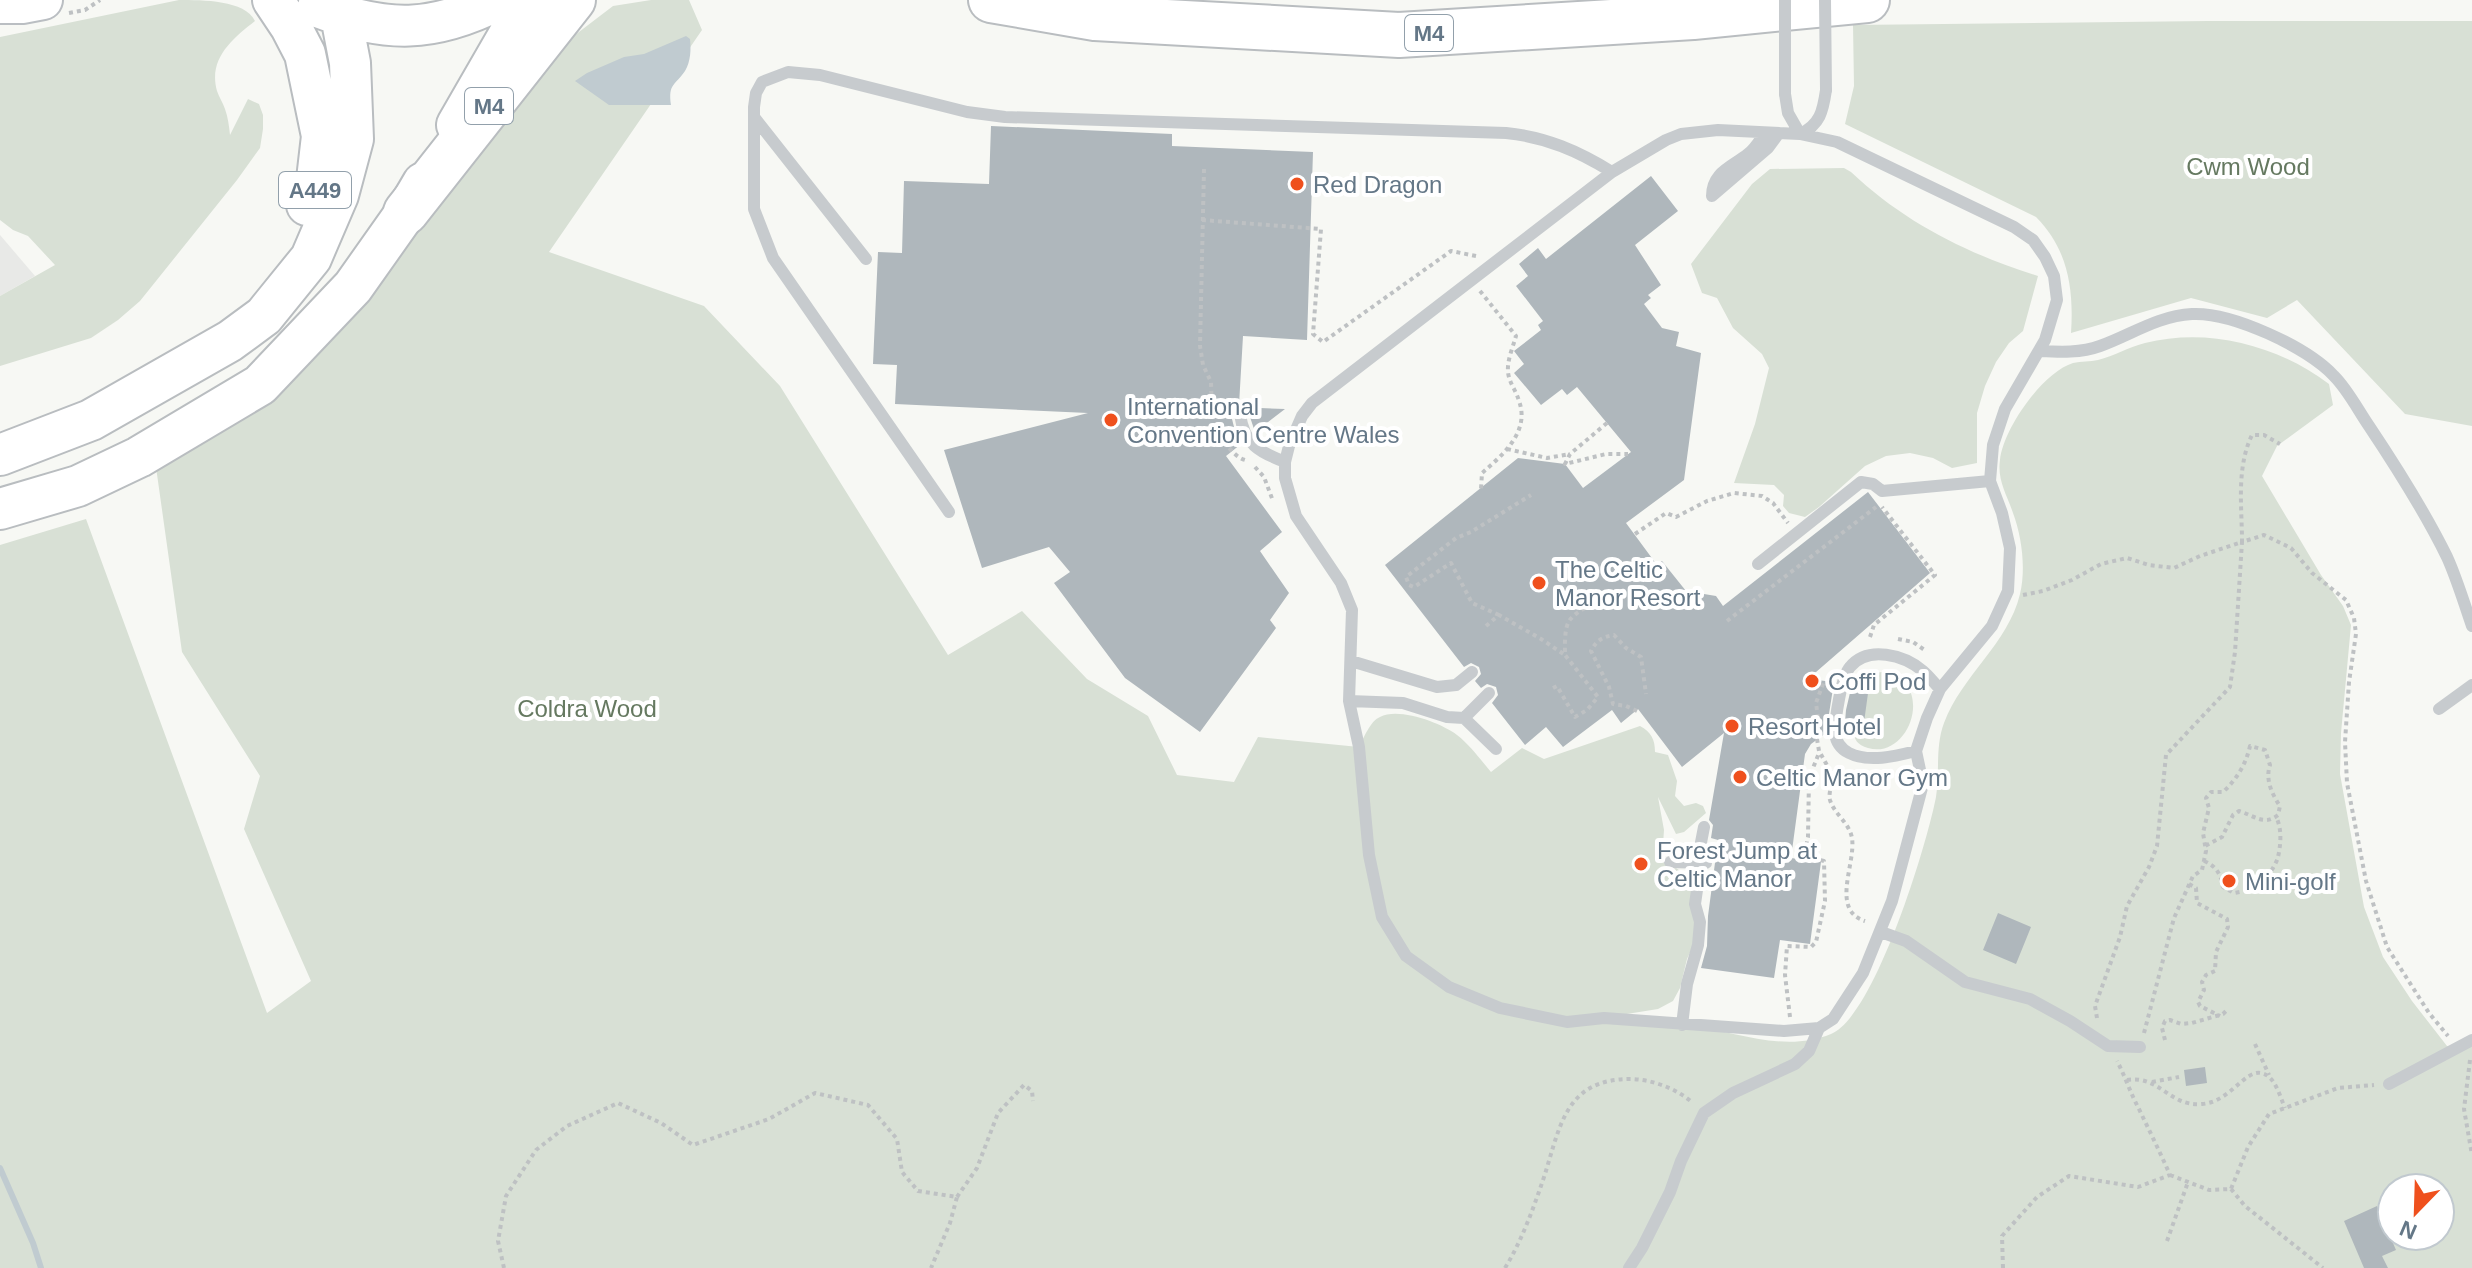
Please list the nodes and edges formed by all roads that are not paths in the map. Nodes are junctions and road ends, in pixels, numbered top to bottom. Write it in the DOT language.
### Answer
graph roads {
  1 [pos="43,0"];
  2 [pos="273,0"];
  3 [pos="300,0"];
  4 [pos="498,0"];
  5 [pos="529,0"];
  6 [pos="573,0"];
  7 [pos="991,0"];
  8 [pos="1785,0"];
  9 [pos="1825,0"];
  10 [pos="1867,0"];
  11 [pos="0,4"];
  12 [pos="340,8"];
  13 [pos="754,117"];
  14 [pos="1765,133"];
  15 [pos="1779,133"];
  16 [pos="1800,134"];
  17 [pos="1612,172"];
  18 [pos="406,212"];
  19 [pos="866,259"];
  20 [pos="2040,351"];
  21 [pos="203,356"];
  22 [pos="1240,414"];
  23 [pos="0,455"];
  24 [pos="1285,462"];
  25 [pos="1990,481"];
  26 [pos="0,509"];
  27 [pos="949,512"];
  28 [pos="1758,564"];
  29 [pos="2472,626"];
  30 [pos="1351,661"];
  31 [pos="1472,672"];
  32 [pos="2472,685"];
  33 [pos="1940,689"];
  34 [pos="1489,693"];
  35 [pos="1349,701"];
  36 [pos="2439,709"];
  37 [pos="1464,718"];
  38 [pos="1496,749"];
  39 [pos="1916,751"];
  40 [pos="1704,827"];
  41 [pos="1670,862"];
  42 [pos="1701,863"];
  43 [pos="1882,929"];
  44 [pos="1682,1025"];
  45 [pos="1819,1028"];
  46 [pos="2472,1040"];
  47 [pos="2140,1047"];
  48 [pos="2389,1084"];
  49 [pos="1629,1268"];
  1 -- 11 [label="main road"];
  2 -- 21 [label="highway, A449"];
  3 -- 12 [label="highway"];
  4 -- 12 [label="highway"];
  5 -- 18 [label="highway"];
  6 -- 18 [label="highway, M4"];
  7 -- 10 [label="highway, M4"];
  8 -- 16 [label="lane, bridge"];
  9 -- 16 [label="lane, bridge"];
  12 -- 21 [label="highway, A449"];
  13 -- 17 [label="lane"];
  13 -- 19 [label="lane"];
  13 -- 27 [label="lane"];
  14 -- 15 [label="lane"];
  14 -- 15 [label="lane"];
  14 -- 17 [label="lane"];
  15 -- 16 [label="lane"];
  16 -- 20 [label="lane"];
  17 -- 24 [label="lane"];
  18 -- 26 [label="highway"];
  20 -- 25 [label="lane"];
  20 -- 29 [label="lane"];
  21 -- 23 [label="highway, A449"];
  22 -- 24 [label="lane"];
  24 -- 30 [label="lane"];
  25 -- 28 [label="lane"];
  25 -- 33 [label="lane"];
  30 -- 31 [label="lane"];
  30 -- 35 [label="lane"];
  32 -- 36 [label="lane"];
  33 -- 39 [label="lane"];
  33 -- 39 [label="lane"];
  34 -- 37 [label="lane"];
  35 -- 37 [label="lane"];
  35 -- 44 [label="lane"];
  37 -- 38 [label="lane"];
  39 -- 43 [label="lane"];
  40 -- 42 [label="lane"];
  41 -- 42 [label="lane"];
  42 -- 44 [label="lane"];
  43 -- 45 [label="lane"];
  43 -- 47 [label="lane"];
  44 -- 45 [label="lane"];
  45 -- 49 [label="lane"];
  46 -- 48 [label="lane"];
}
